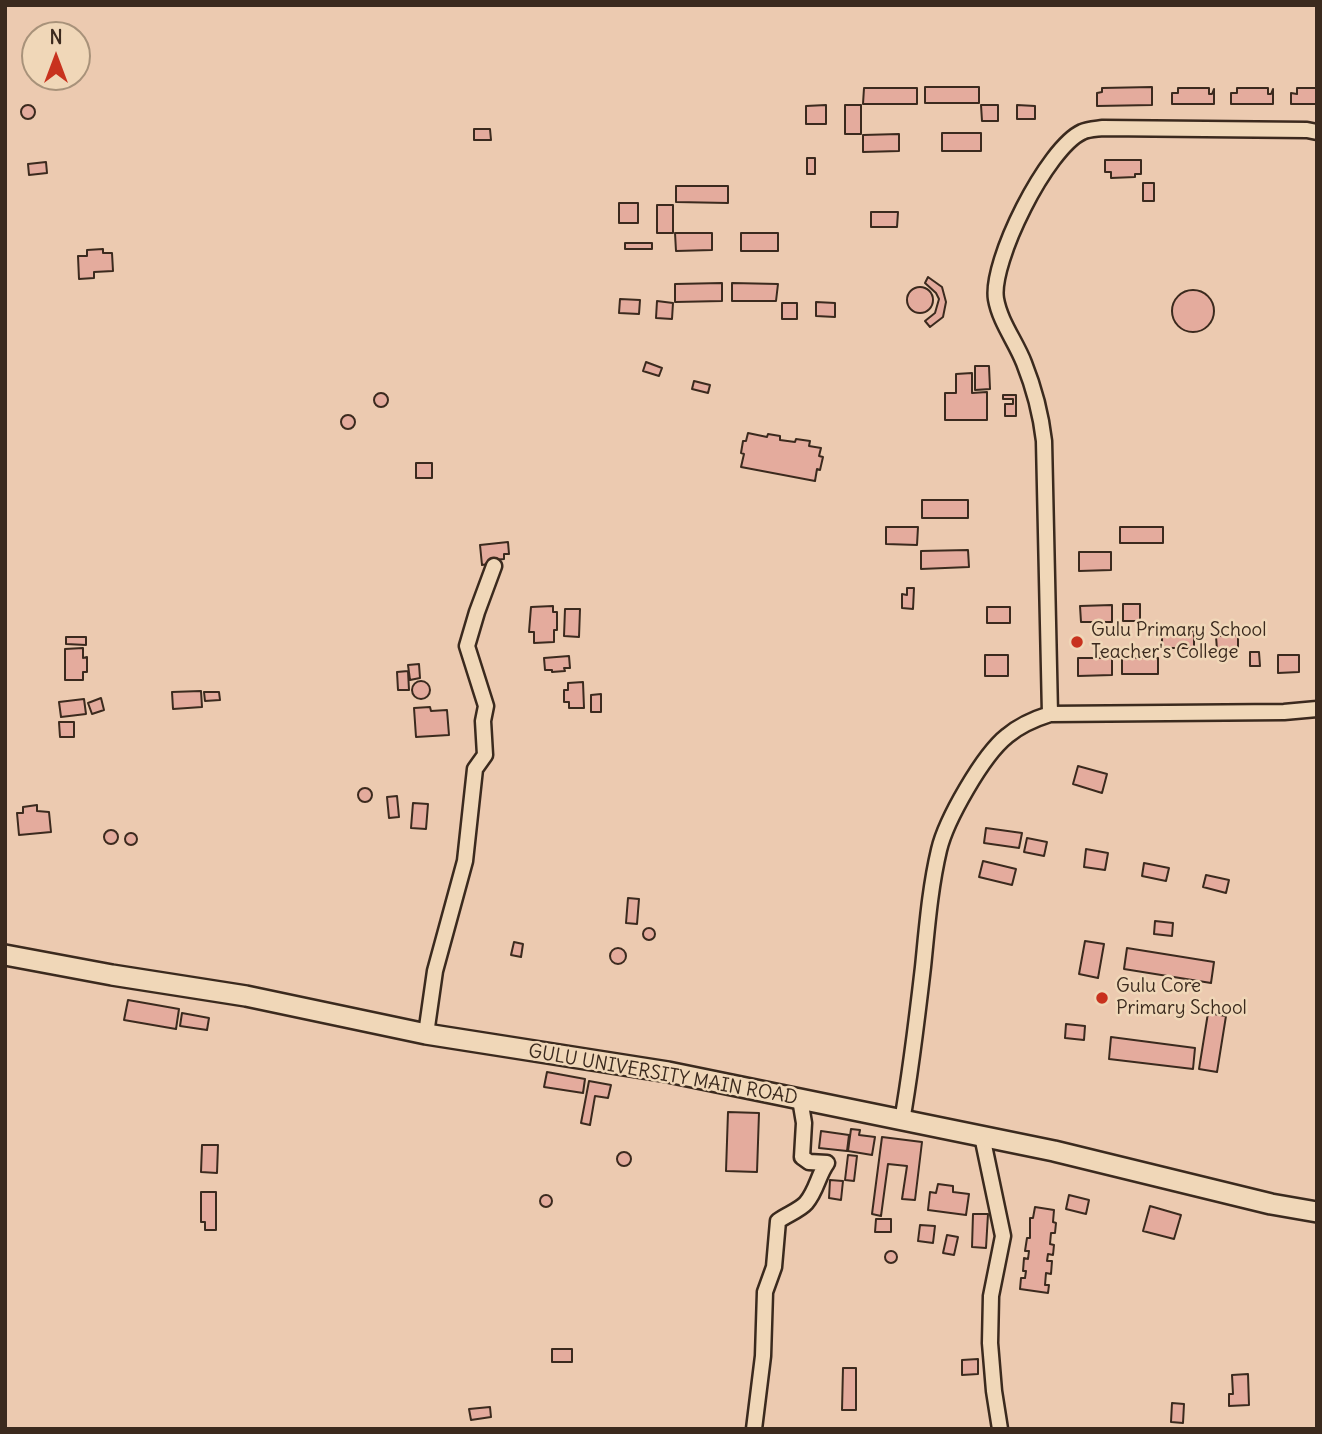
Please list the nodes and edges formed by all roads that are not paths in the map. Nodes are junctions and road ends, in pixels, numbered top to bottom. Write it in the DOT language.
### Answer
graph roads {
  1 [pos="1317,132"];
  2 [pos="494,566"];
  3 [pos="1317,709"];
  4 [pos="1050,715"];
  5 [pos="5,955"];
  6 [pos="426,1034"];
  7 [pos="800,1100"];
  8 [pos="902,1121"];
  9 [pos="982,1136"];
  10 [pos="1317,1212"];
  11 [pos="754,1429"];
  12 [pos="1000,1429"];
  1 -- 4 [label="street"];
  2 -- 6 [label="street"];
  3 -- 4 [label="street"];
  4 -- 8 [label="street"];
  5 -- 6 [label="street, GULU UNIVERSITY MAIN ROAD"];
  6 -- 7 [label="street, GULU UNIVERSITY MAIN ROAD"];
  7 -- 8 [label="street, GULU UNIVERSITY MAIN ROAD"];
  7 -- 11 [label="street"];
  8 -- 9 [label="street, GULU UNIVERSITY MAIN ROAD"];
  9 -- 10 [label="street, GULU UNIVERSITY MAIN ROAD"];
  9 -- 12 [label="street"];
}
